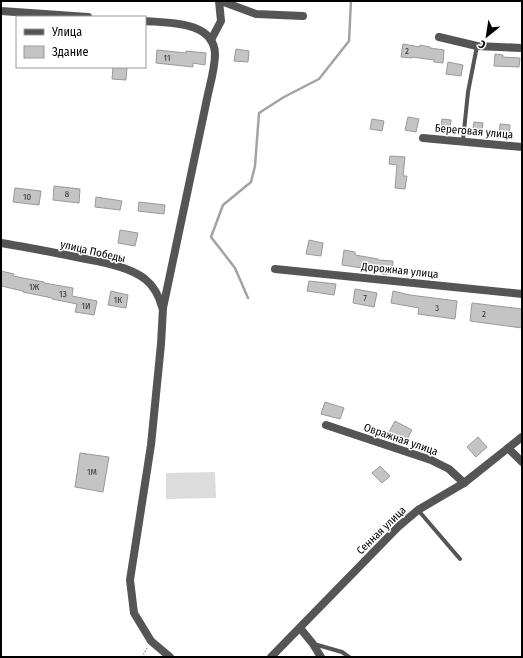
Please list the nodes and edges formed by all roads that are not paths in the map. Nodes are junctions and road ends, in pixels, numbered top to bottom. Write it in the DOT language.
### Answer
graph roads {
  1 [pos="220,1"];
  2 [pos="1,11"];
  3 [pos="74,16"];
  4 [pos="304,16"];
  5 [pos="146,21"];
  6 [pos="439,37"];
  7 [pos="212,40"];
  8 [pos="477,46"];
  9 [pos="522,48"];
  10 [pos="423,138"];
  11 [pos="463,140"];
  12 [pos="522,147"];
  13 [pos="1,243"];
  14 [pos="275,269"];
  15 [pos="522,294"];
  16 [pos="163,308"];
  17 [pos="326,425"];
  18 [pos="522,437"];
  19 [pos="508,448"];
  20 [pos="521,461"];
  21 [pos="464,483"];
  22 [pos="418,510"];
  23 [pos="460,559"];
  24 [pos="300,628"];
  25 [pos="313,644"];
  26 [pos="170,657"];
  27 [pos="271,657"];
  28 [pos="321,657"];
  29 [pos="348,657"];
  1 -- 4 [label="street"];
  1 -- 7 [label="street"];
  2 -- 3 [label="street"];
  5 -- 7 [label="street"];
  6 -- 8 [label="street"];
  7 -- 16 [label="street"];
  8 -- 9 [label="street"];
  8 -- 11 [label="lane"];
  10 -- 11 [label="street, Береговая улица"];
  11 -- 12 [label="street, Береговая улица"];
  13 -- 16 [label="street, улица Победы"];
  14 -- 15 [label="street, Дорожная улица"];
  16 -- 26 [label="street"];
  17 -- 21 [label="street, Овражная улица"];
  18 -- 19 [label="street, Сенная улица"];
  19 -- 20 [label="street"];
  19 -- 21 [label="street, Сенная улица"];
  21 -- 22 [label="street, Сенная улица"];
  22 -- 23 [label="lane"];
  22 -- 24 [label="street, Сенная улица"];
  24 -- 25 [label="street"];
  24 -- 27 [label="street, Сенная улица"];
  25 -- 28 [label="street"];
  25 -- 29 [label="lane"];
}
